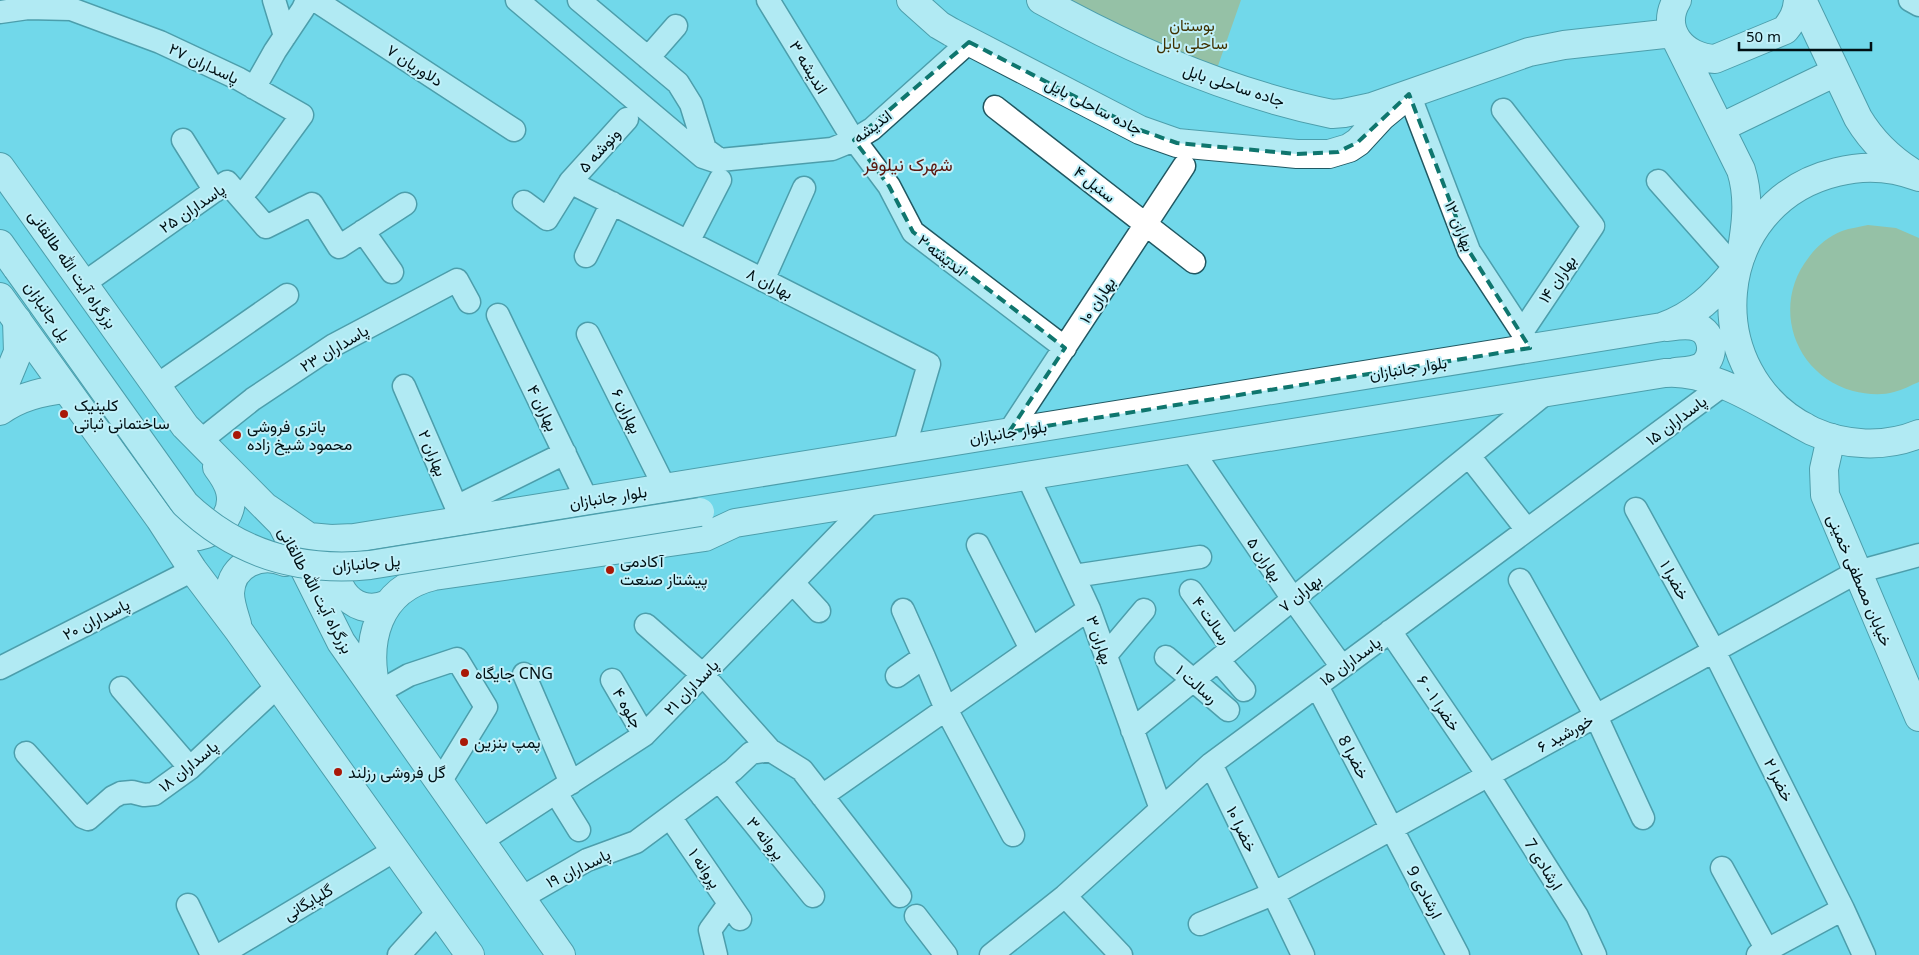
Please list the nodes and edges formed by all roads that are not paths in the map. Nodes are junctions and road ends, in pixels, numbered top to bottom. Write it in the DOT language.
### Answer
graph roads {
  1 [pos="274,0"];
  2 [pos="307,0"];
  3 [pos="316,0"];
  4 [pos="517,0"];
  5 [pos="579,0"];
  6 [pos="768,0"];
  7 [pos="911,0"];
  8 [pos="1041,0"];
  9 [pos="1677,0"];
  10 [pos="1800,0"];
  11 [pos="1910,0"];
  12 [pos="1919,5"];
  13 [pos="96,10"];
  14 [pos="0,12"];
  15 [pos="676,26"];
  16 [pos="1673,33"];
  17 [pos="286,36"];
  18 [pos="970,42"];
  19 [pos="648,58"];
  20 [pos="1836,72"];
  21 [pos="254,88"];
  22 [pos="1409,94"];
  23 [pos="995,107"];
  24 [pos="1503,110"];
  25 [pos="627,119"];
  26 [pos="1720,128"];
  27 [pos="514,130"];
  28 [pos="852,137"];
  29 [pos="183,140"];
  30 [pos="697,143"];
  31 [pos="1298,154"];
  32 [pos="1184,166"];
  33 [pos="0,167"];
  34 [pos="720,170"];
  35 [pos="1919,177"];
  36 [pos="1658,181"];
  37 [pos="570,182"];
  38 [pos="804,188"];
  39 [pos="215,191"];
  40 [pos="240,197"];
  41 [pos="524,202"];
  42 [pos="612,203"];
  43 [pos="405,204"];
  44 [pos="1146,224"];
  45 [pos="363,231"];
  46 [pos="688,242"];
  47 [pos="0,244"];
  48 [pos="586,256"];
  49 [pos="1194,262"];
  50 [pos="1738,263"];
  51 [pos="392,272"];
  52 [pos="763,280"];
  53 [pos="83,284"];
  54 [pos="287,295"];
  55 [pos="0,297"];
  56 [pos="469,302"];
  57 [pos="498,315"];
  58 [pos="17,320"];
  59 [pos="1662,327"];
  60 [pos="588,334"];
  61 [pos="1526,340"];
  62 [pos="1065,348"];
  63 [pos="1665,373"];
  64 [pos="1724,385"];
  65 [pos="156,386"];
  66 [pos="404,386"];
  67 [pos="0,389"];
  68 [pos="66,389"];
  69 [pos="1547,392"];
  70 [pos="0,411"];
  71 [pos="1805,427"];
  72 [pos="1009,432"];
  73 [pos="192,434"];
  74 [pos="1919,434"];
  75 [pos="1831,438"];
  76 [pos="904,449"];
  77 [pos="1191,449"];
  78 [pos="565,453"];
  79 [pos="1469,456"];
  80 [pos="1028,475"];
  81 [pos="665,488"];
  82 [pos="587,500"];
  83 [pos="873,500"];
  84 [pos="267,508"];
  85 [pos="1636,509"];
  86 [pos="459,514"];
  87 [pos="160,520"];
  88 [pos="734,522"];
  89 [pos="1527,530"];
  90 [pos="354,538"];
  91 [pos="978,545"];
  92 [pos="1919,555"];
  93 [pos="1200,557"];
  94 [pos="193,570"];
  95 [pos="1857,572"];
  96 [pos="1074,576"];
  97 [pos="1520,580"];
  98 [pos="793,583"];
  99 [pos="1191,591"];
  100 [pos="1292,599"];
  101 [pos="388,604"];
  102 [pos="1089,609"];
  103 [pos="819,610"];
  104 [pos="903,610"];
  105 [pos="1144,610"];
  106 [pos="646,625"];
  107 [pos="239,631"];
  108 [pos="1390,631"];
  109 [pos="336,634"];
  110 [pos="1031,649"];
  111 [pos="1714,651"];
  112 [pos="1225,654"];
  113 [pos="1106,655"];
  114 [pos="924,657"];
  115 [pos="1166,657"];
  116 [pos="1342,667"];
  117 [pos="0,668"];
  118 [pos="524,674"];
  119 [pos="703,675"];
  120 [pos="897,676"];
  121 [pos="612,680"];
  122 [pos="1193,680"];
  123 [pos="1912,680"];
  124 [pos="1317,686"];
  125 [pos="121,688"];
  126 [pos="280,689"];
  127 [pos="1244,690"];
  128 [pos="376,693"];
  129 [pos="946,709"];
  130 [pos="1228,710"];
  131 [pos="1596,716"];
  132 [pos="1919,717"];
  133 [pos="1132,730"];
  134 [pos="644,735"];
  135 [pos="770,750"];
  136 [pos="26,753"];
  137 [pos="1211,764"];
  138 [pos="190,768"];
  139 [pos="1488,776"];
  140 [pos="719,780"];
  141 [pos="440,782"];
  142 [pos="563,788"];
  143 [pos="822,796"];
  144 [pos="1161,809"];
  145 [pos="670,817"];
  146 [pos="1643,818"];
  147 [pos="1392,828"];
  148 [pos="579,830"];
  149 [pos="1013,835"];
  150 [pos="481,841"];
  151 [pos="395,850"];
  152 [pos="1722,868"];
  153 [pos="1273,894"];
  154 [pos="813,896"];
  155 [pos="900,896"];
  156 [pos="1065,896"];
  157 [pos="521,898"];
  158 [pos="188,905"];
  159 [pos="1843,909"];
  160 [pos="439,911"];
  161 [pos="916,916"];
  162 [pos="1200,924"];
  163 [pos="1763,952"];
  164 [pos="212,955"];
  165 [pos="220,955"];
  166 [pos="399,955"];
  167 [pos="470,955"];
  168 [pos="561,955"];
  169 [pos="716,955"];
  170 [pos="946,955"];
  171 [pos="992,955"];
  172 [pos="1121,955"];
  173 [pos="1303,955"];
  174 [pos="1458,955"];
  175 [pos="1595,955"];
  176 [pos="1864,955"];
  1 -- 17 [label="street"];
  2 -- 17 [label="street"];
  3 -- 27 [label="street, دلاوریان ۷"];
  4 -- 30 [label="street"];
  5 -- 19 [label="street"];
  6 -- 28 [label="street, اندیشه ۳"];
  7 -- 18 [label="main road, جاده ساحلی بایل"];
  8 -- 22 [label="main road, جاده ساحلی بابل"];
  9 -- 16 [label="main road"];
  10 -- 16 [label="main road"];
  10 -- 20 [label="main road"];
  11 -- 12 [label="street"];
  13 -- 14 [label="street, پاسداران ۲۷"];
  13 -- 21 [label="street, پاسداران ۲۷"];
  15 -- 19 [label="street"];
  16 -- 22 [label="main road, جاده ساحلی بابل"];
  16 -- 26 [label="main road"];
  17 -- 21 [label="street"];
  18 -- 28 [label="street, اندیشه"];
  18 -- 31 [label="main road, جاده ساحلی بایل"];
  19 -- 30 [label="street"];
  20 -- 26 [label="main road"];
  20 -- 35 [label="main road"];
  21 -- 40 [label="street, پاسداران ۲۷"];
  22 -- 31 [label="main road, جاده ساحلی بابل"];
  22 -- 61 [label="street, بهاران ۱۲"];
  23 -- 44 [label="street, سنبل ۴"];
  24 -- 61 [label="street, بهاران ۱۴"];
  25 -- 37 [label="street, ونوشه ۵"];
  26 -- 50 [label="main road"];
  28 -- 34 [label="street, اندیشه"];
  28 -- 62 [label="street, اندیشه ۲"];
  29 -- 39 [label="street"];
  30 -- 34 [label="street"];
  32 -- 44 [label="street, بهاران ۱۰"];
  33 -- 53 [label="main road, بزرگراه آیت الله طالقانی"];
  34 -- 46 [label="street"];
  35 -- 50 [label="main road"];
  36 -- 50 [label="street"];
  37 -- 41 [label="street"];
  37 -- 42 [label="street, بهاران ۸"];
  38 -- 52 [label="street"];
  39 -- 40 [label="street, پاسداران ۲۵"];
  39 -- 53 [label="street, پاسداران ۲۵"];
  40 -- 45 [label="street, پاسداران ۲۵"];
  42 -- 46 [label="street, بهاران ۸"];
  42 -- 48 [label="street"];
  43 -- 45 [label="street, پاسداران ۲۵"];
  44 -- 49 [label="street, سنبل ۴"];
  44 -- 62 [label="street, بهاران ۱۰"];
  45 -- 51 [label="street"];
  46 -- 52 [label="street, بهاران ۸"];
  47 -- 88 [label="main road, پل جانبازان, bridge"];
  50 -- 59 [label="main road, بلوار جانبازان"];
  50 -- 71 [label="main road"];
  52 -- 76 [label="street, بهاران ۸"];
  53 -- 65 [label="main road, بزرگراه آیت الله طالقانی"];
  54 -- 65 [label="street"];
  55 -- 58 [label="main road"];
  56 -- 73 [label="street, پاسداران ۲۳"];
  57 -- 78 [label="street, بهاران ۴"];
  58 -- 67 [label="main road"];
  58 -- 68 [label="main road"];
  59 -- 61 [label="main road, بلوار جانبازان"];
  59 -- 63 [label="main road"];
  60 -- 81 [label="street, بهاران ۶"];
  61 -- 72 [label="main road, بلوار جانبازان"];
  62 -- 72 [label="street, بهاران ۱۰"];
  63 -- 64 [label="main road"];
  63 -- 69 [label="main road"];
  64 -- 71 [label="main road"];
  64 -- 89 [label="street, پاسداران ۱۵"];
  65 -- 73 [label="main road, بزرگراه آیت الله طالقانی"];
  66 -- 86 [label="street, بهاران ۲"];
  68 -- 70 [label="main road"];
  68 -- 87 [label="main road"];
  69 -- 77 [label="main road"];
  69 -- 79 [label="street, بهاران ۷"];
  71 -- 75 [label="main road"];
  72 -- 76 [label="main road, بلوار جانبازان"];
  73 -- 84 [label="main road, بزرگراه آیت الله طالقانی"];
  73 -- 87 [label="main road"];
  74 -- 75 [label="main road"];
  75 -- 95 [label="main road, خیابان مصطفی خمینی"];
  76 -- 81 [label="main road, بلوار جانبازان"];
  77 -- 80 [label="main road"];
  77 -- 100 [label="street, بهاران ۵"];
  78 -- 82 [label="street, بهاران ۴"];
  78 -- 86 [label="street"];
  79 -- 89 [label="street"];
  79 -- 100 [label="street, بهاران ۷"];
  80 -- 83 [label="main road"];
  80 -- 96 [label="street, بهاران ۳"];
  81 -- 82 [label="main road, بلوار جانبازان"];
  82 -- 86 [label="main road, بلوار جانبازان"];
  83 -- 88 [label="main road"];
  83 -- 98 [label="street, پاسداران ۲۱"];
  84 -- 90 [label="main road, بلوار جانبازان"];
  84 -- 109 [label="main road, بزرگراه آیت الله طالقانی"];
  85 -- 111 [label="street, خضرا ۱"];
  86 -- 90 [label="main road, بلوار جانبازان"];
  87 -- 94 [label="main road"];
  88 -- 101 [label="main road"];
  89 -- 108 [label="street, پاسداران ۱۵"];
  90 -- 101 [label="main road"];
  91 -- 110 [label="street"];
  92 -- 95 [label="street, خورشید ۶"];
  93 -- 96 [label="street"];
  94 -- 107 [label="main road"];
  94 -- 117 [label="street, پاسداران ۲۰"];
  95 -- 111 [label="street, خورشید ۶"];
  95 -- 123 [label="main road, خیابان مصطفی خمینی"];
  96 -- 102 [label="street, بهاران ۳"];
  97 -- 131 [label="street"];
  98 -- 103 [label="street"];
  98 -- 119 [label="street, پاسداران ۲۱"];
  99 -- 112 [label="street, رسالت ۴"];
  100 -- 112 [label="street, بهاران ۷"];
  100 -- 116 [label="street, بهاران ۵"];
  101 -- 128 [label="main road"];
  102 -- 110 [label="street"];
  102 -- 113 [label="street, بهاران ۳"];
  104 -- 114 [label="street"];
  105 -- 113 [label="street"];
  106 -- 119 [label="street"];
  107 -- 109 [label="main road"];
  107 -- 126 [label="main road"];
  108 -- 116 [label="street, پاسداران ۱۵"];
  108 -- 139 [label="street, خضرا ۱ - ۶"];
  109 -- 128 [label="main road, بزرگراه آیت الله طالقانی"];
  110 -- 129 [label="street"];
  111 -- 131 [label="street, خورشید ۶"];
  111 -- 159 [label="street, خضرا ۲"];
  112 -- 122 [label="street, بهاران ۷"];
  112 -- 127 [label="street, رسالت ۴"];
  113 -- 133 [label="street, بهاران ۳"];
  114 -- 120 [label="street"];
  114 -- 129 [label="street"];
  115 -- 122 [label="street, رسالت ۱"];
  116 -- 124 [label="street, پاسداران ۱۵"];
  118 -- 142 [label="street"];
  119 -- 134 [label="street, پاسداران ۲۱"];
  119 -- 135 [label="street"];
  121 -- 134 [label="street, جلوه ۴"];
  122 -- 130 [label="street, رسالت ۱"];
  122 -- 133 [label="street, بهاران ۷"];
  123 -- 132 [label="main road, خیابان مصطفی خمینی"];
  124 -- 137 [label="street, پاسداران ۱۵"];
  124 -- 147 [label="street, خضرا 8"];
  125 -- 138 [label="street"];
  126 -- 138 [label="street, پاسداران ۱۸"];
  126 -- 151 [label="main road"];
  128 -- 141 [label="main road, بزرگراه آیت الله طالقانی"];
  128 -- 141 [label="street"];
  129 -- 143 [label="street"];
  129 -- 149 [label="street"];
  131 -- 139 [label="street, خورشید ۶"];
  131 -- 146 [label="street"];
  133 -- 144 [label="street, بهاران ۳"];
  134 -- 142 [label="street, پاسداران ۲۱"];
  135 -- 140 [label="street, پاسداران ۱۹"];
  135 -- 143 [label="street"];
  136 -- 138 [label="street, پاسداران ۱۸"];
  137 -- 144 [label="street, پاسداران ۱۵"];
  137 -- 153 [label="street, خضرا ۱۰"];
  139 -- 147 [label="street, خورشید ۶"];
  139 -- 175 [label="street, ارشادی 7"];
  140 -- 145 [label="street, پاسداران ۱۹"];
  140 -- 154 [label="street, پروانه ۳"];
  141 -- 150 [label="main road, بزرگراه آیت الله طالقانی"];
  142 -- 148 [label="street"];
  142 -- 150 [label="street, پاسداران ۲۱"];
  143 -- 155 [label="street"];
  144 -- 156 [label="street, پاسداران ۱۵"];
  145 -- 157 [label="street, پاسداران ۱۹"];
  145 -- 169 [label="street, پروانه ۱"];
  147 -- 153 [label="street, خورشید ۶"];
  147 -- 174 [label="street, ارشادی 9"];
  150 -- 157 [label="main road, بزرگراه آیت الله طالقانی"];
  151 -- 160 [label="main road"];
  151 -- 165 [label="street, گلپایگانی"];
  152 -- 163 [label="street"];
  153 -- 162 [label="street, خورشید ۶"];
  153 -- 173 [label="street, خضرا ۱۰"];
  156 -- 171 [label="street, پاسداران ۱۵"];
  156 -- 172 [label="street"];
  157 -- 168 [label="main road, بزرگراه آیت الله طالقانی"];
  158 -- 164 [label="street"];
  159 -- 163 [label="street"];
  159 -- 176 [label="street, خضرا ۲"];
  160 -- 166 [label="street"];
  160 -- 167 [label="main road"];
  161 -- 170 [label="street"];
}
